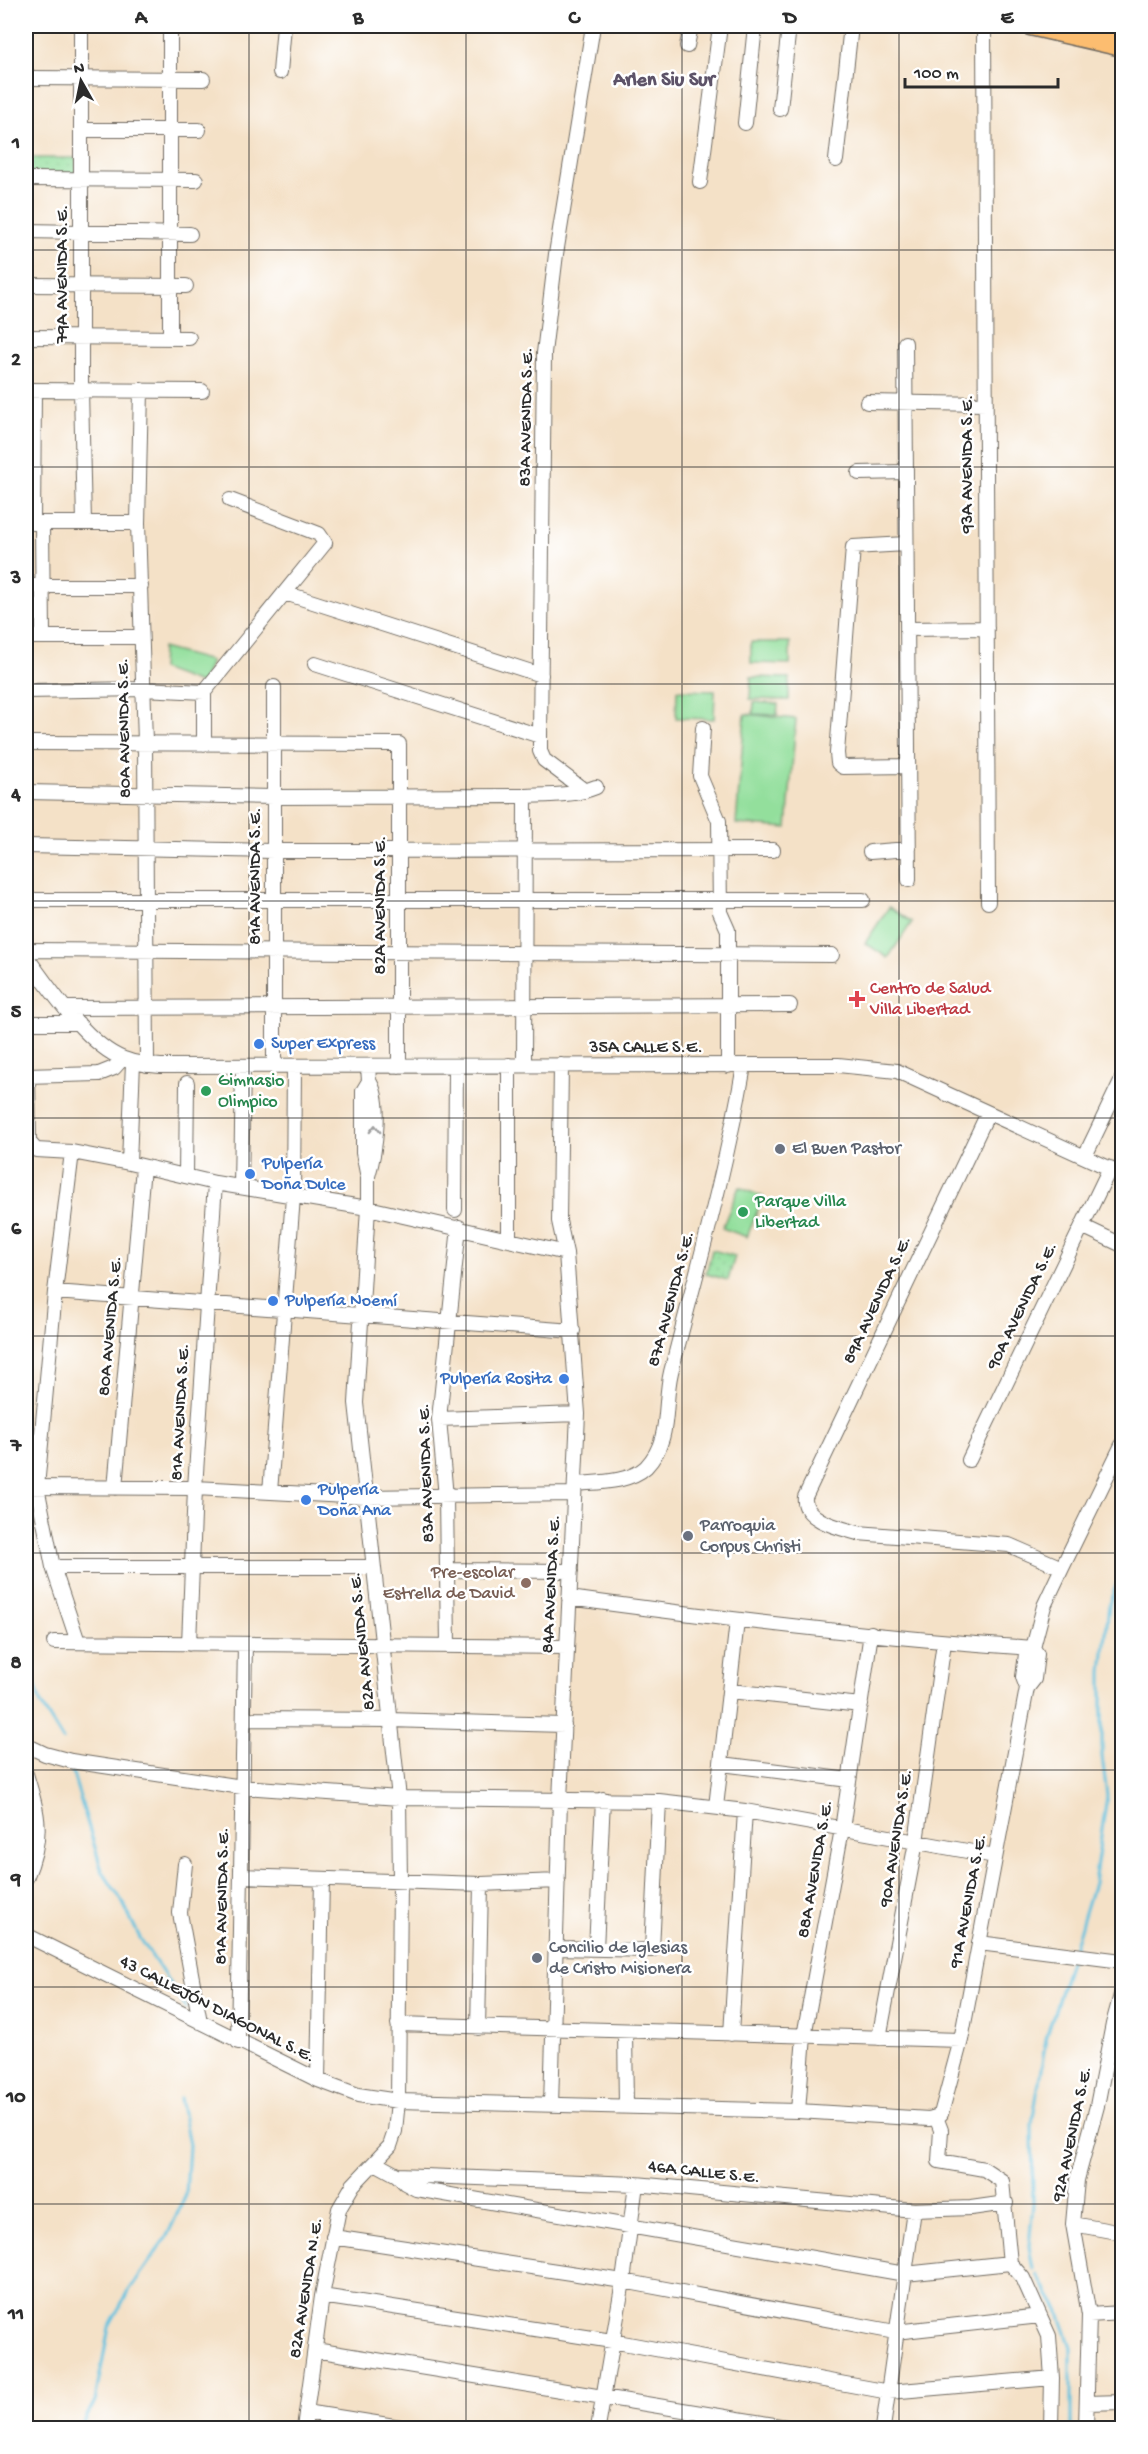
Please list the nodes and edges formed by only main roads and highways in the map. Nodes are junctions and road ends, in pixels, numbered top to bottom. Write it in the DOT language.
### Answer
graph roads {
  1 [pos="1030,26"];
  2 [pos="1079,29"];
  3 [pos="1122,33"];
  4 [pos="1122,47"];
  1 -- 2 [label="main road"];
  2 -- 3 [label="main road"];
  2 -- 4 [label="main road"];
}
